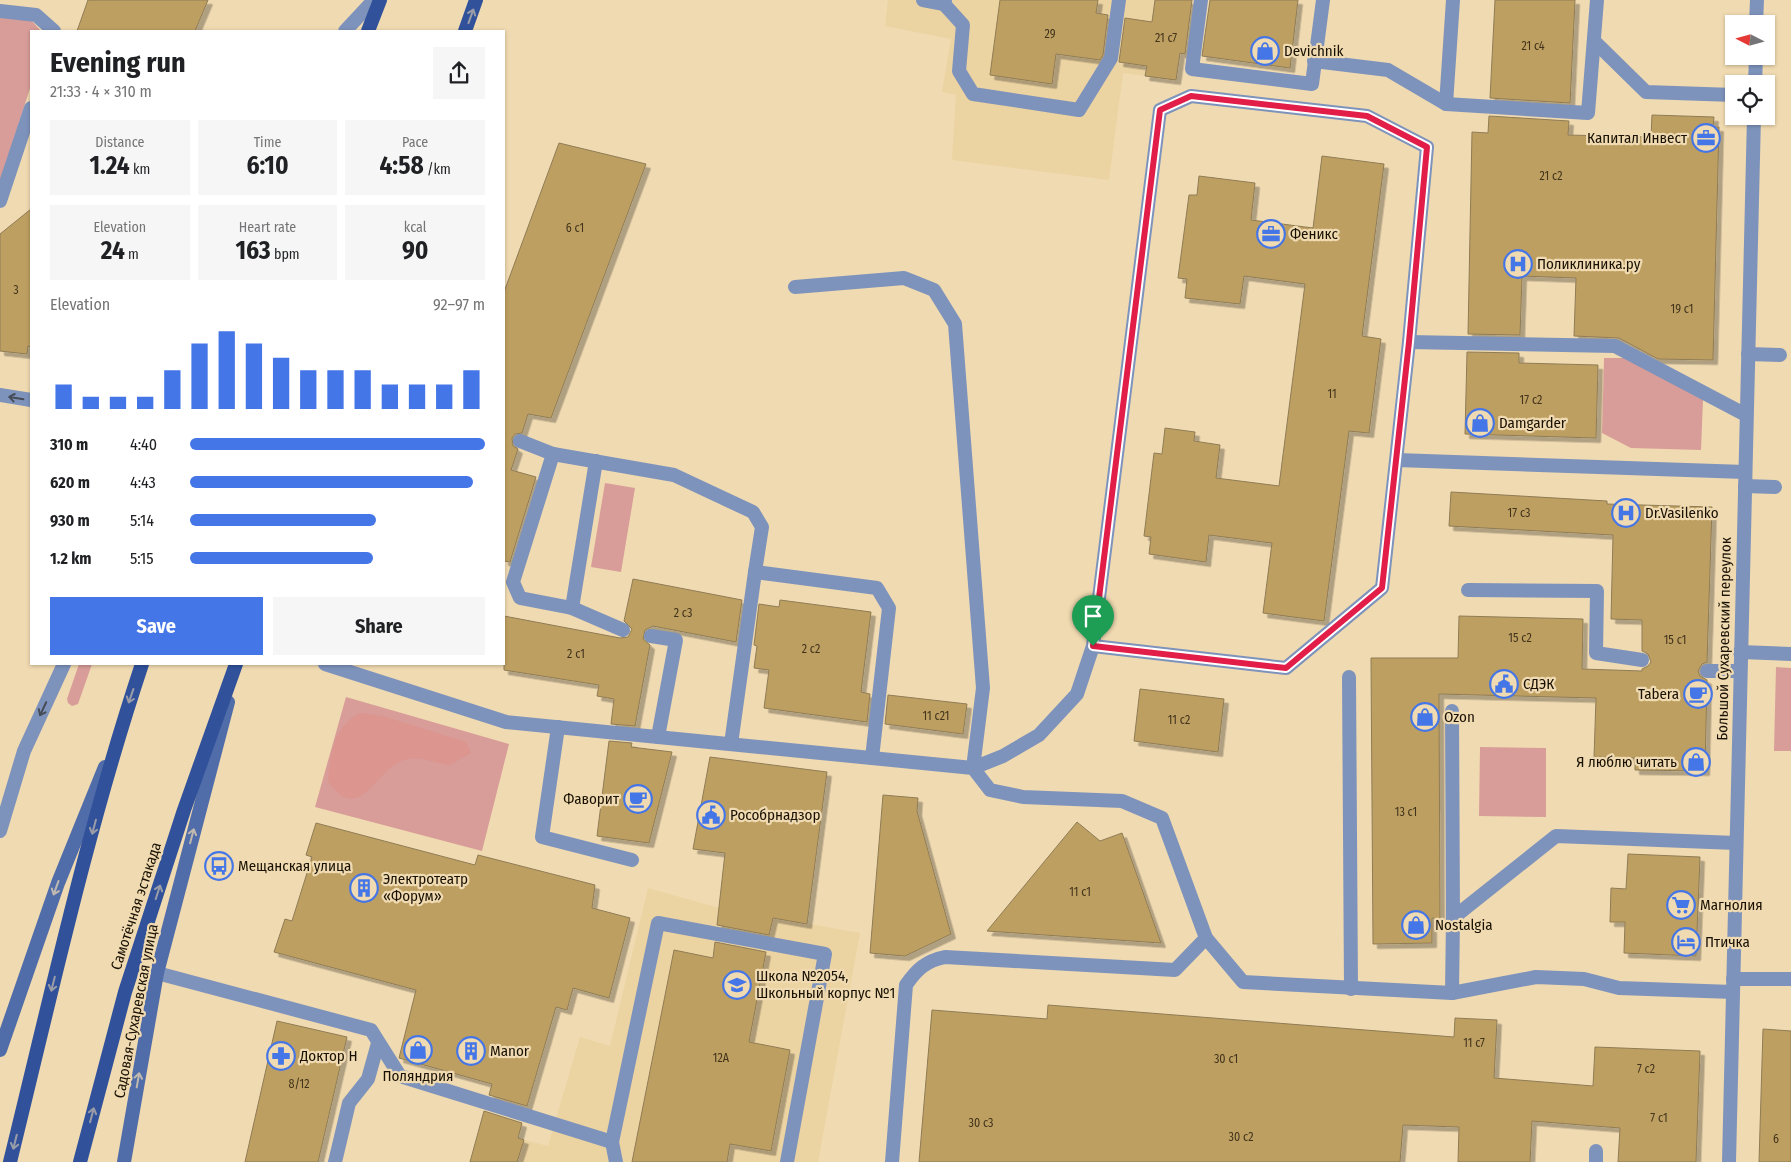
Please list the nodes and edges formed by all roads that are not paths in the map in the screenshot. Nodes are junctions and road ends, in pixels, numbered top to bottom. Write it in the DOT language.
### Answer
graph roads {
  1 [pos="374,0"];
  2 [pos="380,0"];
  3 [pos="476,0"];
  4 [pos="923,0"];
  5 [pos="1119,0"];
  6 [pos="1201,0"];
  7 [pos="1323,0"];
  8 [pos="1453,0"];
  9 [pos="1597,0"];
  10 [pos="1757,0"];
  11 [pos="944,2"];
  12 [pos="0,11"];
  13 [pos="1756,15"];
  14 [pos="53,30"];
  15 [pos="346,30"];
  16 [pos="368,30"];
  17 [pos="465,30"];
  18 [pos="1594,41"];
  19 [pos="1314,61"];
  20 [pos="1725,95"];
  21 [pos="1446,104"];
  22 [pos="30,111"];
  23 [pos="1754,125"];
  24 [pos="0,201"];
  25 [pos="795,287"];
  26 [pos="1409,342"];
  27 [pos="1748,354"];
  28 [pos="1780,355"];
  29 [pos="0,395"];
  30 [pos="30,400"];
  31 [pos="1746,415"];
  32 [pos="520,440"];
  33 [pos="553,454"];
  34 [pos="1397,460"];
  35 [pos="596,461"];
  36 [pos="1745,472"];
  37 [pos="1745,486"];
  38 [pos="1775,487"];
  39 [pos="755,572"];
  40 [pos="1468,590"];
  41 [pos="572,608"];
  42 [pos="623,630"];
  43 [pos="651,636"];
  44 [pos="1093,646"];
  45 [pos="1740,652"];
  46 [pos="1791,654"];
  47 [pos="1642,660"];
  48 [pos="64,665"];
  49 [pos="142,665"];
  50 [pos="237,665"];
  51 [pos="237,665"];
  52 [pos="328,665"];
  53 [pos="1707,671"];
  54 [pos="1740,671"];
  55 [pos="1349,677"];
  56 [pos="1452,711"];
  57 [pos="558,727"];
  58 [pos="120,729"];
  59 [pos="658,736"];
  60 [pos="731,744"];
  61 [pos="872,758"];
  62 [pos="973,768"];
  63 [pos="0,830"];
  64 [pos="1736,843"];
  65 [pos="632,860"];
  66 [pos="1453,918"];
  67 [pos="1206,938"];
  68 [pos="157,973"];
  69 [pos="1791,978"];
  70 [pos="1733,986"];
  71 [pos="1351,989"];
  72 [pos="1452,993"];
  73 [pos="378,1043"];
  74 [pos="0,1050"];
  75 [pos="612,1142"];
  76 [pos="10,1162"];
  77 [pos="80,1162"];
  78 [pos="124,1162"];
  79 [pos="335,1162"];
  80 [pos="616,1162"];
  81 [pos="787,1162"];
  82 [pos="892,1162"];
  83 [pos="1730,1162"];
  1 -- 15 [label="street"];
  2 -- 16 [label="main road"];
  17 -- 3 [label="main road, one-way"];
  4 -- 11 [label="street"];
  5 -- 11 [label="street"];
  6 -- 19 [label="street"];
  7 -- 19 [label="street"];
  8 -- 21 [label="street"];
  9 -- 18 [label="street"];
  10 -- 13 [label="street"];
  12 -- 14 [label="street"];
  18 -- 20 [label="street"];
  18 -- 21 [label="street"];
  19 -- 21 [label="street"];
  22 -- 24 [label="street"];
  23 -- 27 [label="street, Большой Сухаревский переулок"];
  25 -- 62 [label="street"];
  26 -- 31 [label="street"];
  26 -- 34 [label="street"];
  26 -- 44 [label="street"];
  27 -- 28 [label="street"];
  27 -- 31 [label="street, Большой Сухаревский переулок"];
  30 -- 29 [label="street, one-way"];
  31 -- 36 [label="street, Большой Сухаревский переулок"];
  32 -- 33 [label="street"];
  33 -- 35 [label="street"];
  33 -- 41 [label="street"];
  34 -- 36 [label="street"];
  34 -- 44 [label="street"];
  35 -- 39 [label="street"];
  35 -- 41 [label="street"];
  36 -- 37 [label="street, Большой Сухаревский переулок"];
  37 -- 38 [label="street"];
  37 -- 45 [label="street, Большой Сухаревский переулок"];
  39 -- 60 [label="street"];
  39 -- 61 [label="street"];
  40 -- 47 [label="street"];
  41 -- 42 [label="street"];
  43 -- 59 [label="street"];
  44 -- 62 [label="street"];
  45 -- 46 [label="street"];
  45 -- 54 [label="street, Большой Сухаревский переулок"];
  48 -- 63 [label="street, one-way"];
  49 -- 58 [label="main road, one-way"];
  68 -- 50 [label="main road, Садовая-Сухаревская улица, one-way"];
  77 -- 51 [label="main road, Самотёчная эстакада, one-way"];
  52 -- 57 [label="street"];
  53 -- 54 [label="street"];
  54 -- 64 [label="street, Большой Сухаревский переулок"];
  55 -- 71 [label="street"];
  56 -- 66 [label="street"];
  57 -- 59 [label="street"];
  57 -- 65 [label="street"];
  58 -- 74 [label="main road, one-way"];
  58 -- 76 [label="main road, one-way"];
  59 -- 60 [label="street"];
  60 -- 61 [label="street"];
  61 -- 62 [label="street"];
  62 -- 67 [label="street"];
  64 -- 66 [label="street"];
  64 -- 70 [label="street, Большой Сухаревский переулок"];
  66 -- 72 [label="street"];
  67 -- 71 [label="street"];
  67 -- 82 [label="street"];
  68 -- 73 [label="street"];
  78 -- 68 [label="main road, Садовая-Сухаревская улица, one-way"];
  69 -- 70 [label="street"];
  70 -- 72 [label="street"];
  70 -- 83 [label="street, Большой Сухаревский переулок"];
  71 -- 72 [label="street"];
  73 -- 75 [label="street"];
  73 -- 79 [label="street"];
  75 -- 80 [label="street"];
  75 -- 81 [label="street"];
}
